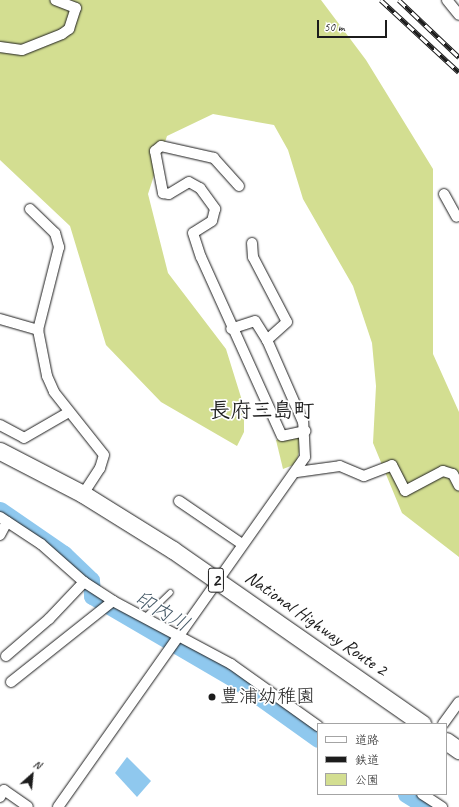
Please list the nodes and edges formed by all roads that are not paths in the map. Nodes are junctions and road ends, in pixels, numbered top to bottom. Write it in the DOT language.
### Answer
graph roads {
  1 [pos="55,0"];
  2 [pos="447,0"];
  3 [pos="459,16"];
  4 [pos="0,47"];
  5 [pos="239,186"];
  6 [pos="444,194"];
  7 [pos="30,209"];
  8 [pos="458,217"];
  9 [pos="252,243"];
  10 [pos="0,319"];
  11 [pos="231,329"];
  12 [pos="38,330"];
  13 [pos="267,340"];
  14 [pos="69,412"];
  15 [pos="0,425"];
  16 [pos="305,431"];
  17 [pos="0,451"];
  18 [pos="296,472"];
  19 [pos="459,486"];
  20 [pos="84,494"];
  21 [pos="179,501"];
  22 [pos="3,520"];
  23 [pos="0,535"];
  24 [pos="242,544"];
  25 [pos="217,580"];
  26 [pos="89,585"];
  27 [pos="170,592"];
  28 [pos="110,604"];
  29 [pos="144,617"];
  30 [pos="176,638"];
  31 [pos="6,656"];
  32 [pos="11,682"];
  33 [pos="459,702"];
  34 [pos="421,723"];
  35 [pos="444,723"];
  36 [pos="317,725"];
  37 [pos="447,742"];
  38 [pos="459,750"];
  39 [pos="424,795"];
  40 [pos="0,797"];
  41 [pos="28,807"];
  42 [pos="58,807"];
  43 [pos="442,807"];
  1 -- 4 [label="street"];
  2 -- 3 [label="street"];
  5 -- 11 [label="street"];
  6 -- 8 [label="street"];
  7 -- 12 [label="street"];
  9 -- 13 [label="street"];
  10 -- 12 [label="street"];
  11 -- 13 [label="street"];
  11 -- 16 [label="street"];
  12 -- 14 [label="street"];
  13 -- 16 [label="street"];
  14 -- 15 [label="street"];
  14 -- 20 [label="street"];
  16 -- 18 [label="street"];
  17 -- 20 [label="highway, National Highway Route 2 / 2"];
  18 -- 19 [label="street"];
  18 -- 24 [label="street"];
  20 -- 25 [label="highway, National Highway Route 2 / 2"];
  21 -- 24 [label="street"];
  22 -- 23 [label="street"];
  22 -- 26 [label="street"];
  24 -- 25 [label="street"];
  25 -- 30 [label="street"];
  25 -- 34 [label="highway, National Highway Route 2 / 2"];
  26 -- 28 [label="street"];
  26 -- 31 [label="street"];
  27 -- 29 [label="lane"];
  28 -- 29 [label="street"];
  28 -- 32 [label="street"];
  29 -- 30 [label="street"];
  30 -- 36 [label="street"];
  30 -- 42 [label="street"];
  33 -- 35 [label="street"];
  37 -- 38 [label="highway"];
  39 -- 43 [label="street"];
  40 -- 41 [label="street"];
}
